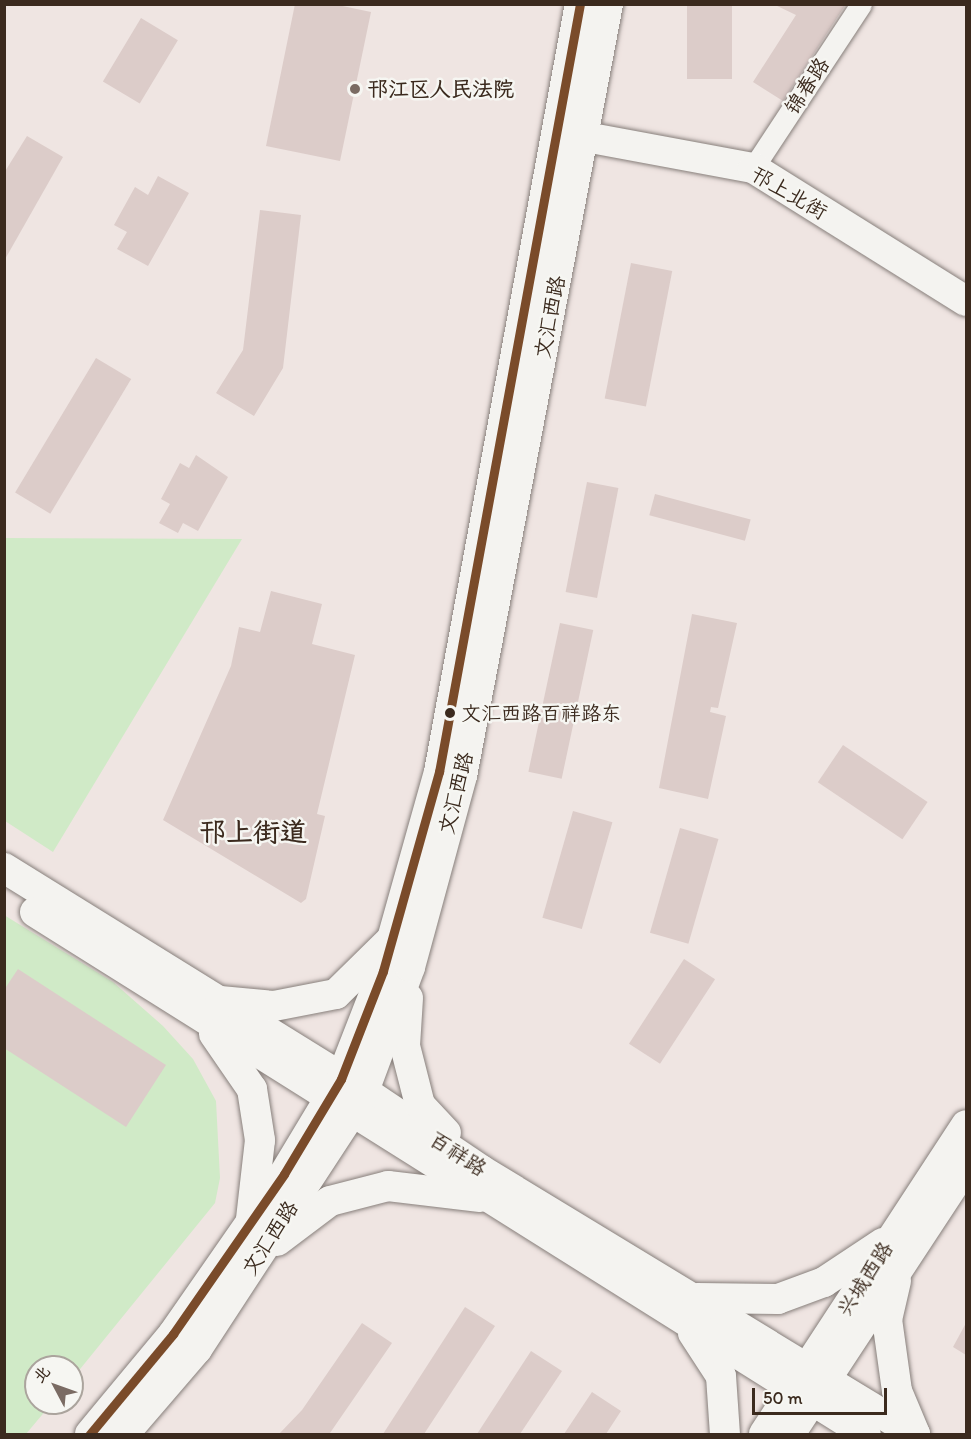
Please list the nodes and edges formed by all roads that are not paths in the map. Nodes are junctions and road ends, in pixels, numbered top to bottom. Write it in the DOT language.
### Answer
graph roads {
  1 [pos="580,4"];
  2 [pos="608,4"];
  3 [pos="861,4"];
  4 [pos="555,132"];
  5 [pos="584,137"];
  6 [pos="753,168"];
  7 [pos="966,302"];
  8 [pos="4,868"];
  9 [pos="4,892"];
  10 [pos="393,937"];
  11 [pos="410,967"];
  12 [pos="209,1011"];
  13 [pos="347,1095"];
  14 [pos="966,1125"];
  15 [pos="966,1166"];
  16 [pos="481,1170"];
  17 [pos="490,1198"];
  18 [pos="250,1222"];
  19 [pos="893,1236"];
  20 [pos="260,1254"];
  21 [pos="899,1268"];
  22 [pos="689,1310"];
  23 [pos="808,1384"];
  24 [pos="90,1434"];
  25 [pos="124,1434"];
  26 [pos="725,1434"];
  27 [pos="764,1434"];
  28 [pos="790,1434"];
  29 [pos="866,1434"];
  30 [pos="915,1434"];
  1 -- 4 [label="street, 文汇西路"];
  2 -- 5 [label="street, 文汇西路"];
  3 -- 6 [label="street, 锦春路"];
  4 -- 5 [label="street, 邗上北街"];
  4 -- 10 [label="street, 文汇西路"];
  5 -- 6 [label="street, 邗上北街"];
  5 -- 11 [label="street, 文汇西路"];
  6 -- 7 [label="street, 邗上北街"];
  8 -- 12 [label="street, 百祥路"];
  9 -- 12 [label="street, 百祥路"];
  10 -- 12 [label="street"];
  10 -- 13 [label="street, 文汇西路"];
  11 -- 13 [label="street, 文汇西路"];
  11 -- 16 [label="street"];
  12 -- 13 [label="street, 百祥路"];
  12 -- 18 [label="street"];
  13 -- 16 [label="street, 百祥路"];
  13 -- 17 [label="street, 百祥路"];
  13 -- 18 [label="street, 文汇西路"];
  13 -- 20 [label="street, 文汇西路"];
  14 -- 19 [label="street, 兴城西路"];
  15 -- 21 [label="street, 兴城西路"];
  16 -- 22 [label="street, 百祥路"];
  17 -- 20 [label="street"];
  17 -- 22 [label="street, 百祥路"];
  18 -- 24 [label="street, 文汇西路"];
  19 -- 22 [label="street"];
  19 -- 23 [label="street, 兴城西路"];
  20 -- 25 [label="street, 文汇西路"];
  21 -- 23 [label="street, 兴城西路"];
  21 -- 30 [label="street"];
  22 -- 23 [label="street, 百祥路"];
  22 -- 26 [label="street"];
  23 -- 27 [label="street, 兴城西路"];
  23 -- 28 [label="street, 兴城西路"];
  23 -- 29 [label="street, 百祥路"];
  23 -- 30 [label="street, 百祥路"];
}
